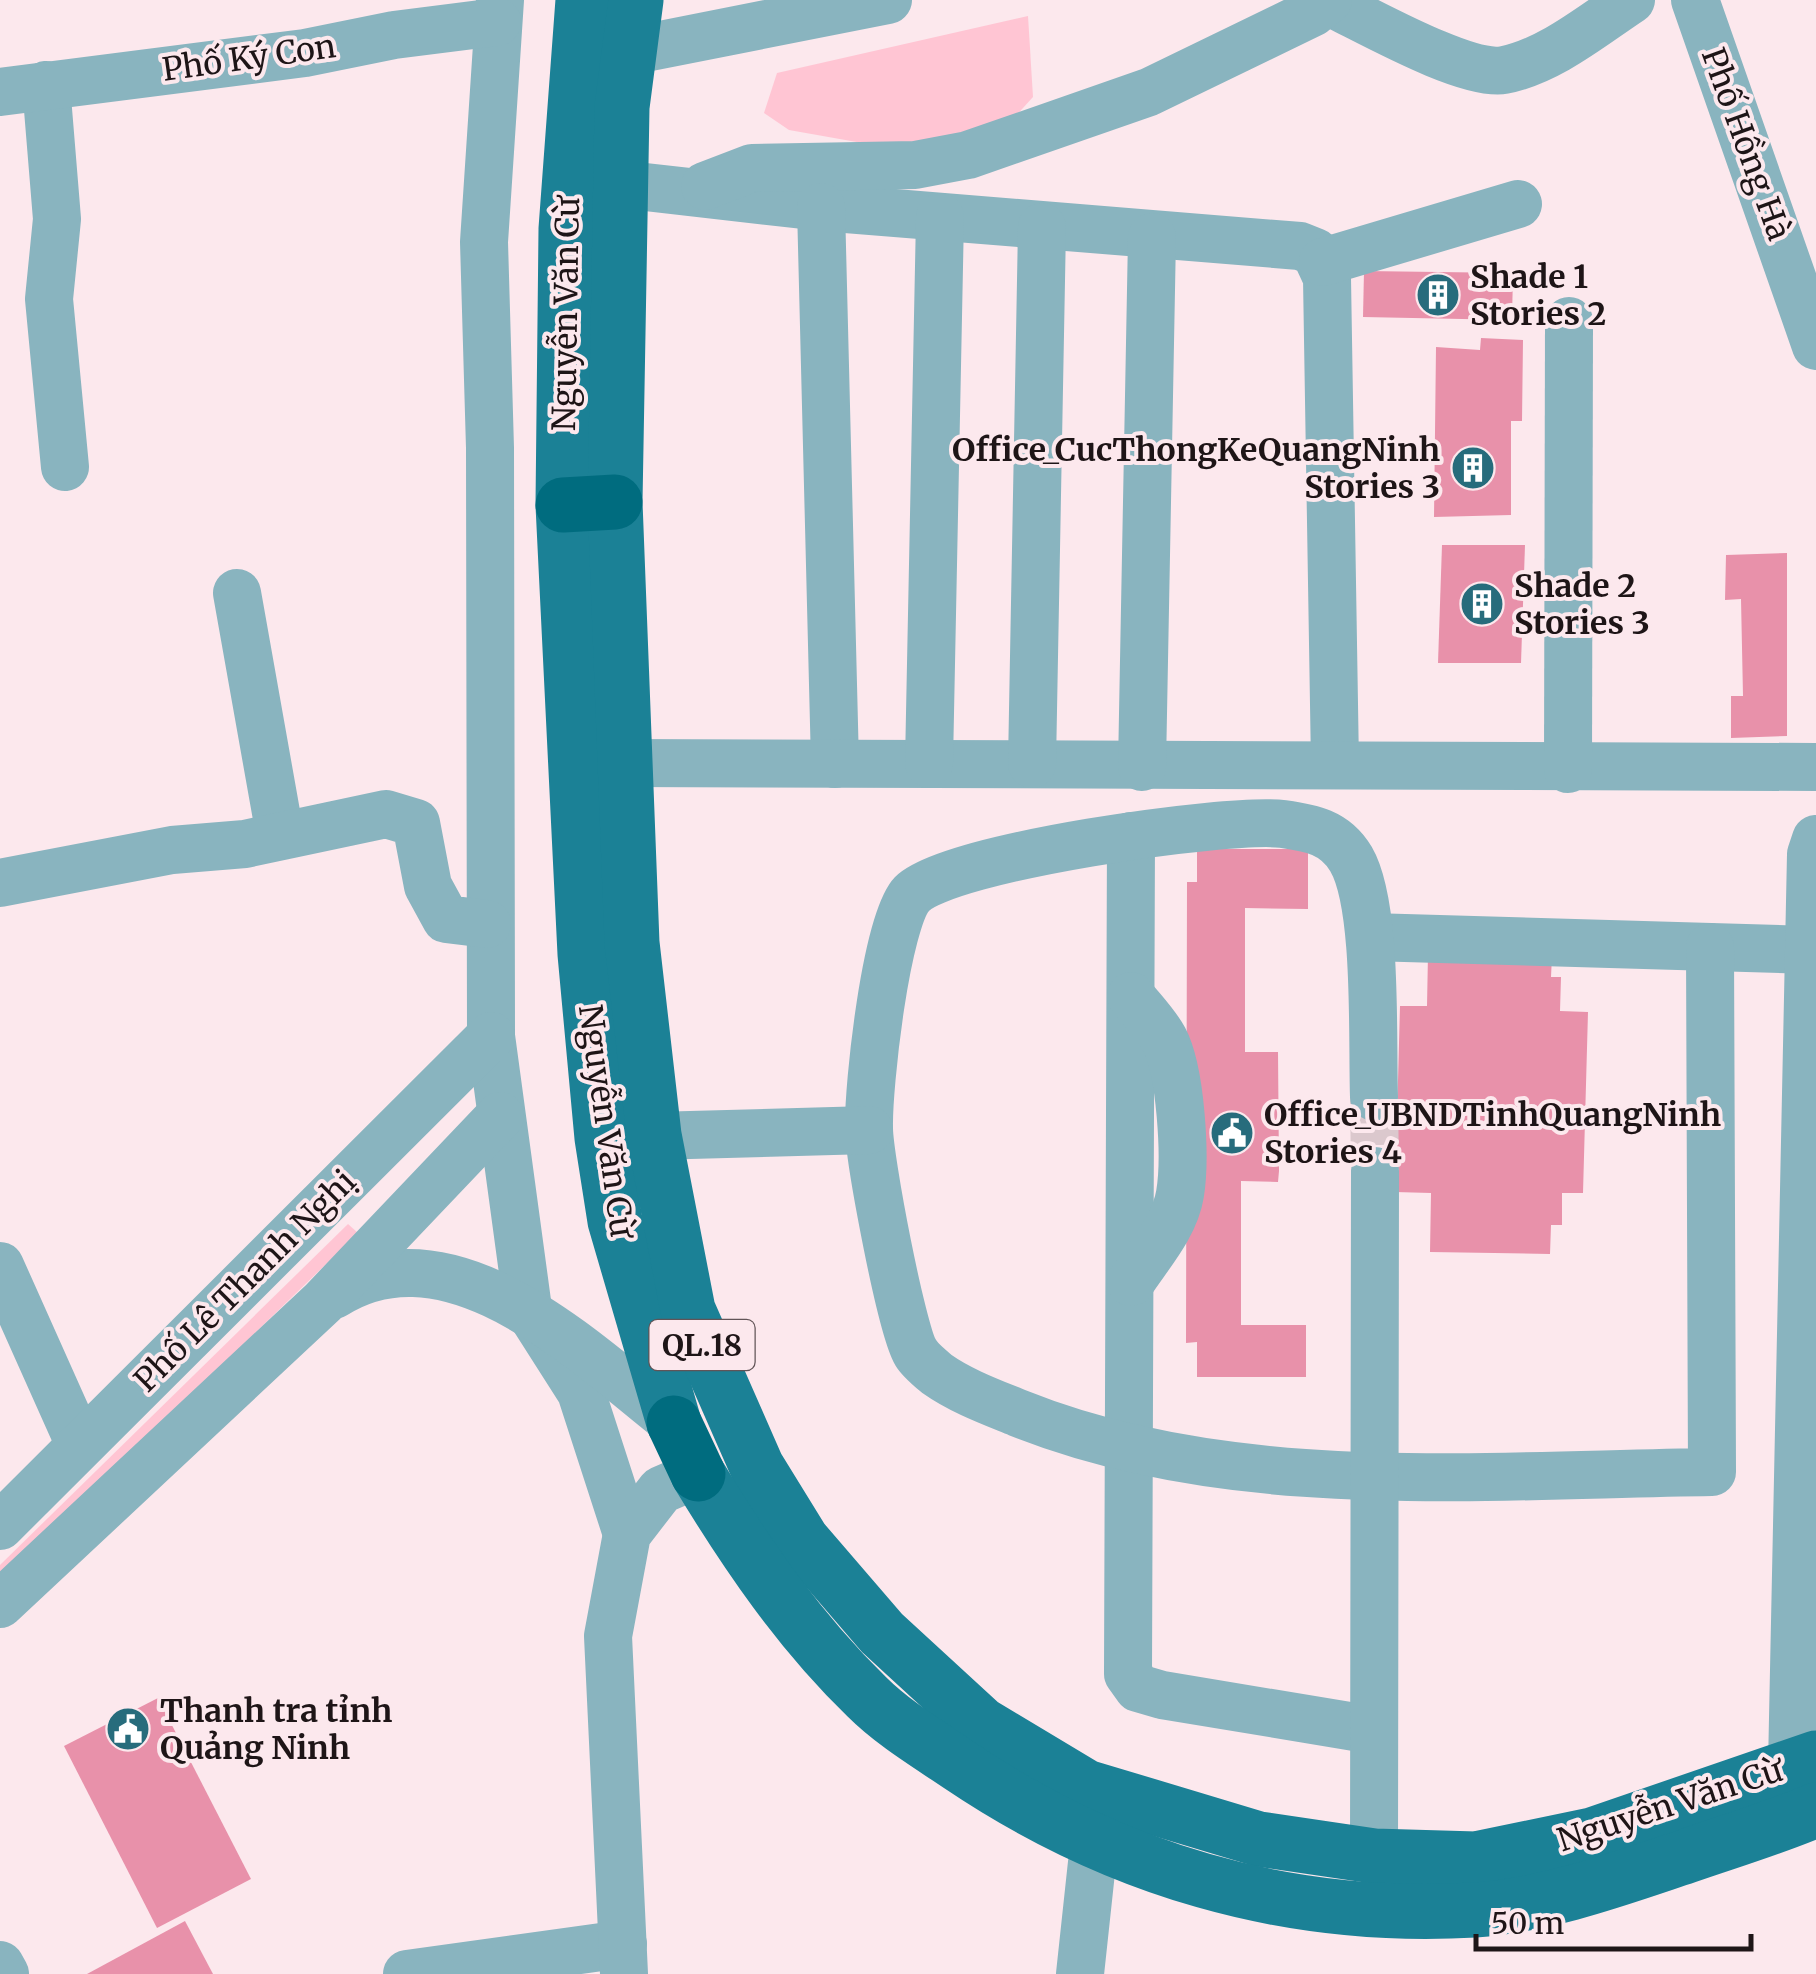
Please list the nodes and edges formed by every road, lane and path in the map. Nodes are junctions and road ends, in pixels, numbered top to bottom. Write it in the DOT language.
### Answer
graph roads {
  1 [pos="583,0"];
  2 [pos="885,0"];
  3 [pos="1631,0"];
  4 [pos="1694,0"];
  5 [pos="1328,1"];
  6 [pos="499,11"];
  7 [pos="633,26"];
  8 [pos="46,84"];
  9 [pos="0,92"];
  10 [pos="619,184"];
  11 [pos="693,193"];
  12 [pos="1518,204"];
  13 [pos="821,207"];
  14 [pos="940,217"];
  15 [pos="1042,227"];
  16 [pos="1152,236"];
  17 [pos="1322,262"];
  18 [pos="1569,321"];
  19 [pos="1816,346"];
  20 [pos="65,467"];
  21 [pos="589,504"];
  22 [pos="237,592"];
  23 [pos="623,762"];
  24 [pos="929,763"];
  25 [pos="835,764"];
  26 [pos="1032,764"];
  27 [pos="1335,765"];
  28 [pos="1142,767"];
  29 [pos="1816,767"];
  30 [pos="1568,769"];
  31 [pos="280,834"];
  32 [pos="1132,836"];
  33 [pos="1816,839"];
  34 [pos="0,883"];
  35 [pos="487,924"];
  36 [pos="1370,937"];
  37 [pos="1710,946"];
  38 [pos="1810,950"];
  39 [pos="490,1036"];
  40 [pos="1374,1097"];
  41 [pos="500,1116"];
  42 [pos="869,1130"];
  43 [pos="628,1136"];
  44 [pos="1811,1154"];
  45 [pos="1375,1172"];
  46 [pos="0,1266"];
  47 [pos="323,1302"];
  48 [pos="528,1309"];
  49 [pos="674,1423"];
  50 [pos="80,1445"];
  51 [pos="1130,1451"];
  52 [pos="698,1474"];
  53 [pos="1371,1474"];
  54 [pos="0,1526"];
  55 [pos="627,1534"];
  56 [pos="0,1604"];
  57 [pos="1374,1730"];
  58 [pos="1808,1787"];
  59 [pos="1094,1844"];
  60 [pos="1374,1856"];
  61 [pos="624,1959"];
  62 [pos="0,1964"];
  63 [pos="4,1974"];
  64 [pos="407,1974"];
  65 [pos="1080,1974"];
  1 -- 21 [label="main road, Nguyễn Văn Cừ / QL.18"];
  2 -- 7 [label="street"];
  3 -- 5 [label="street"];
  4 -- 19 [label="street, Phố Hồng Hà"];
  5 -- 11 [label="street"];
  6 -- 8 [label="street, Phố Ký Con"];
  6 -- 35 [label="street"];
  7 -- 10 [label="main road, Nguyễn Văn Cừ / QL.18"];
  8 -- 9 [label="street, Phố Ký Con"];
  8 -- 20 [label="street"];
  10 -- 11 [label="street"];
  10 -- 21 [label="main road, Nguyễn Văn Cừ / QL.18"];
  11 -- 13 [label="street"];
  12 -- 17 [label="street"];
  13 -- 14 [label="street"];
  13 -- 25 [label="street"];
  14 -- 15 [label="street"];
  14 -- 24 [label="street"];
  15 -- 16 [label="street"];
  15 -- 26 [label="street"];
  16 -- 17 [label="street"];
  16 -- 28 [label="street"];
  17 -- 27 [label="street"];
  18 -- 30 [label="street"];
  21 -- 23 [label="main road, Nguyễn Văn Cừ / QL.18"];
  21 -- 43 [label="main road, Nguyễn Văn Cừ / QL.18"];
  22 -- 31 [label="street"];
  23 -- 25 [label="street"];
  23 -- 43 [label="main road, Nguyễn Văn Cừ / QL.18"];
  24 -- 25 [label="street"];
  24 -- 26 [label="street"];
  26 -- 28 [label="street"];
  27 -- 28 [label="street"];
  27 -- 30 [label="street"];
  29 -- 30 [label="street"];
  31 -- 34 [label="street"];
  31 -- 35 [label="street"];
  32 -- 36 [label="street"];
  32 -- 42 [label="street"];
  32 -- 51 [label="street"];
  33 -- 38 [label="street"];
  35 -- 39 [label="street"];
  36 -- 37 [label="street"];
  36 -- 40 [label="street"];
  37 -- 38 [label="street"];
  37 -- 53 [label="street"];
  38 -- 44 [label="street"];
  39 -- 41 [label="street"];
  39 -- 50 [label="street, Phố Lê Thanh Nghị"];
  41 -- 47 [label="street, Phố Lê Thanh Nghị"];
  41 -- 48 [label="street"];
  42 -- 43 [label="street"];
  42 -- 51 [label="street"];
  43 -- 49 [label="main road, Nguyễn Văn Cừ / QL.18"];
  43 -- 60 [label="main road, Nguyễn Văn Cừ / QL.18"];
  44 -- 58 [label="street"];
  45 -- 53 [label="street"];
  46 -- 50 [label="street"];
  47 -- 48 [label="street, Phố Lê Thanh Nghị"];
  47 -- 56 [label="street, Phố Lê Thanh Nghị"];
  48 -- 49 [label="street, Phố Lê Thanh Nghị"];
  48 -- 55 [label="street"];
  49 -- 52 [label="highway, Nguyễn Văn Cừ / QL.18"];
  50 -- 54 [label="street, Phố Lê Thanh Nghị"];
  51 -- 53 [label="street"];
  51 -- 57 [label="street"];
  52 -- 55 [label="street"];
  52 -- 59 [label="main road, Nguyễn Văn Cừ / QL.18"];
  53 -- 57 [label="street"];
  55 -- 61 [label="street"];
  57 -- 60 [label="street"];
  58 -- 59 [label="main road, Nguyễn Văn Cừ / QL.18"];
  58 -- 60 [label="main road, Nguyễn Văn Cừ / QL.18"];
  59 -- 65 [label="street"];
  61 -- 64 [label="street"];
  62 -- 63 [label="street"];
}
